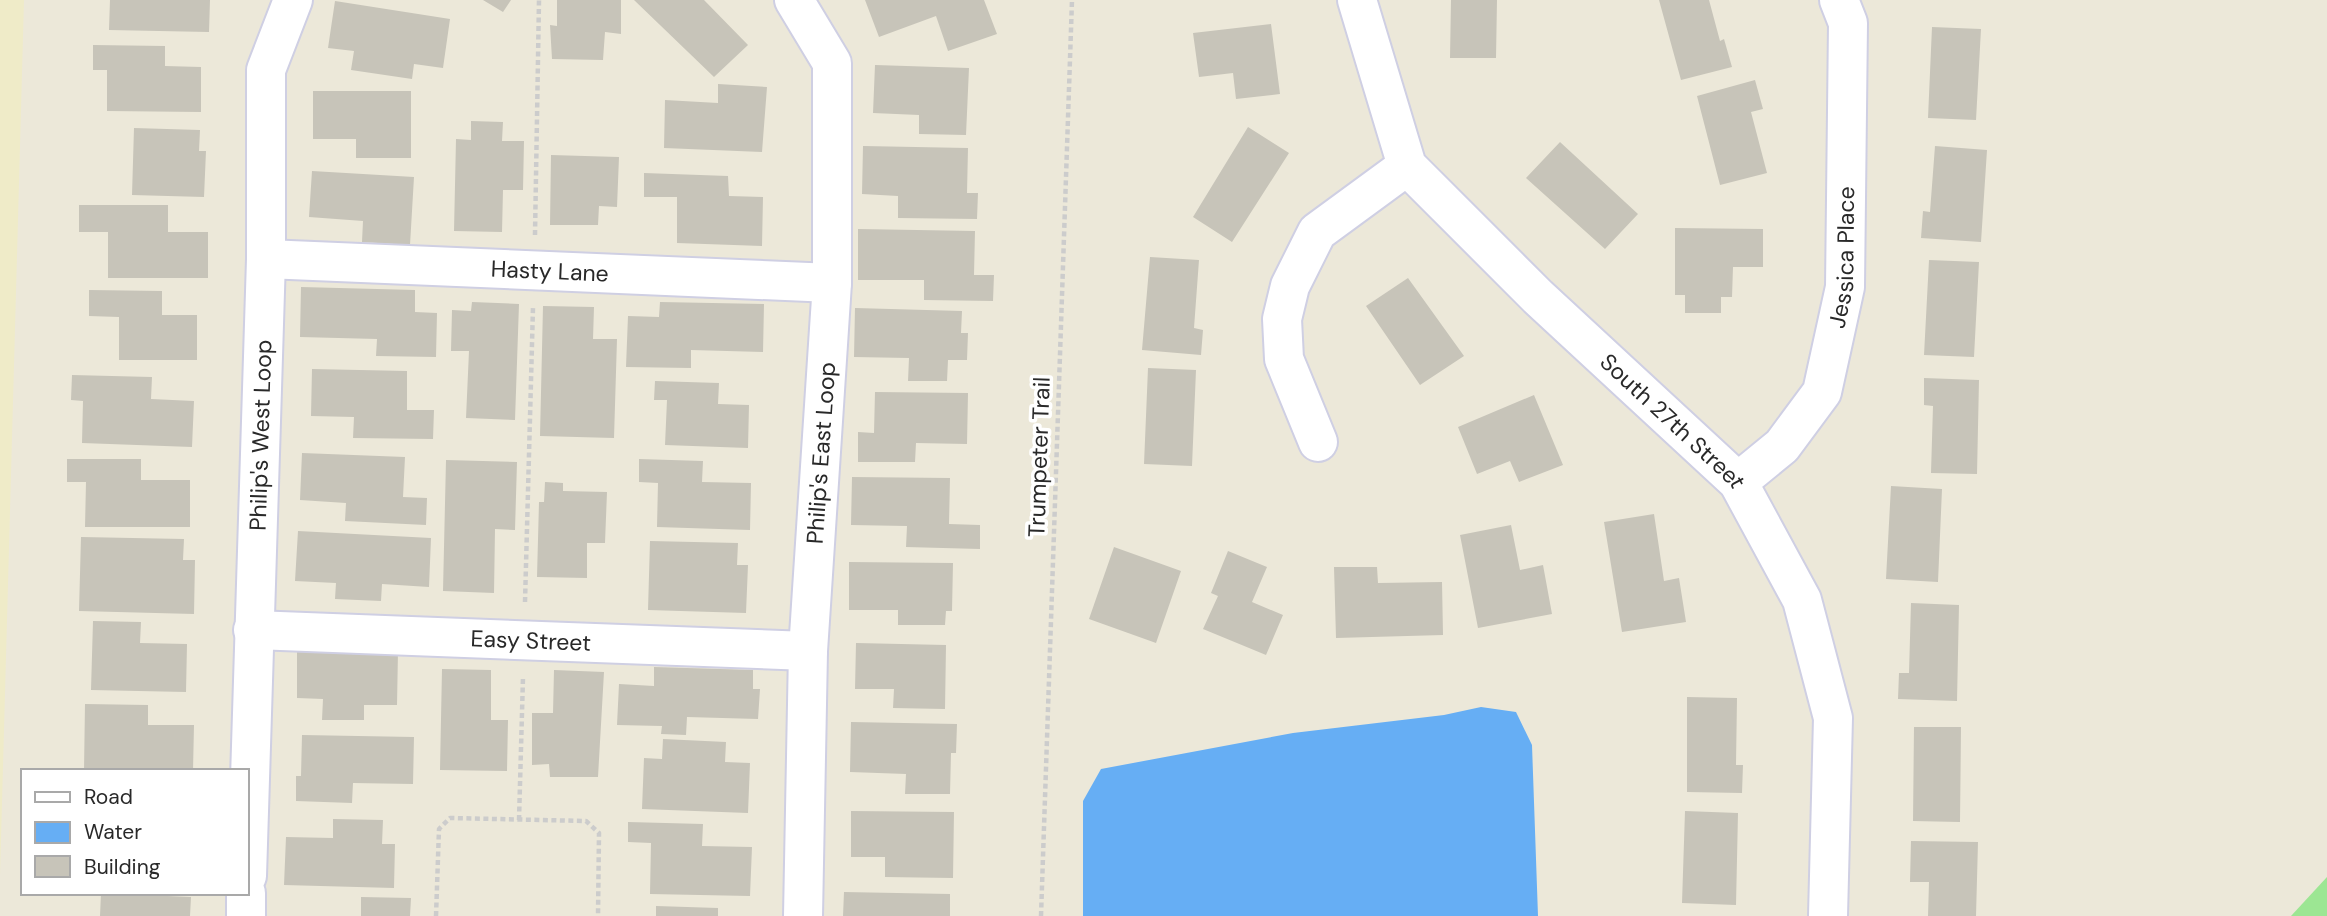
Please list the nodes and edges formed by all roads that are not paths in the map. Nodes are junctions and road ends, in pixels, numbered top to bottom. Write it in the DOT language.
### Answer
graph roads {
  1 [pos="293,0"];
  2 [pos="794,0"];
  3 [pos="1357,0"];
  4 [pos="1839,0"];
  5 [pos="1408,166"];
  6 [pos="267,259"];
  7 [pos="832,283"];
  8 [pos="1318,442"];
  9 [pos="1738,482"];
  10 [pos="253,630"];
  11 [pos="808,650"];
  12 [pos="248,835"];
  13 [pos="246,895"];
  14 [pos="246,916"];
  15 [pos="803,916"];
  16 [pos="1828,916"];
  1 -- 6 [label="street, Philip's West Loop"];
  2 -- 7 [label="street, Philip's East Loop"];
  3 -- 5 [label="street, South 27th Street"];
  4 -- 9 [label="street, Jessica Place"];
  5 -- 8 [label="street"];
  5 -- 9 [label="street, South 27th Street"];
  6 -- 7 [label="street, Hasty Lane"];
  6 -- 10 [label="street, Philip's West Loop"];
  7 -- 11 [label="street, Philip's East Loop"];
  9 -- 16 [label="street, South 27th Street"];
  10 -- 11 [label="street, Easy Street"];
  10 -- 12 [label="street, Philip's West Loop"];
  11 -- 15 [label="street, Philip's East Loop"];
  13 -- 14 [label="street"];
}
